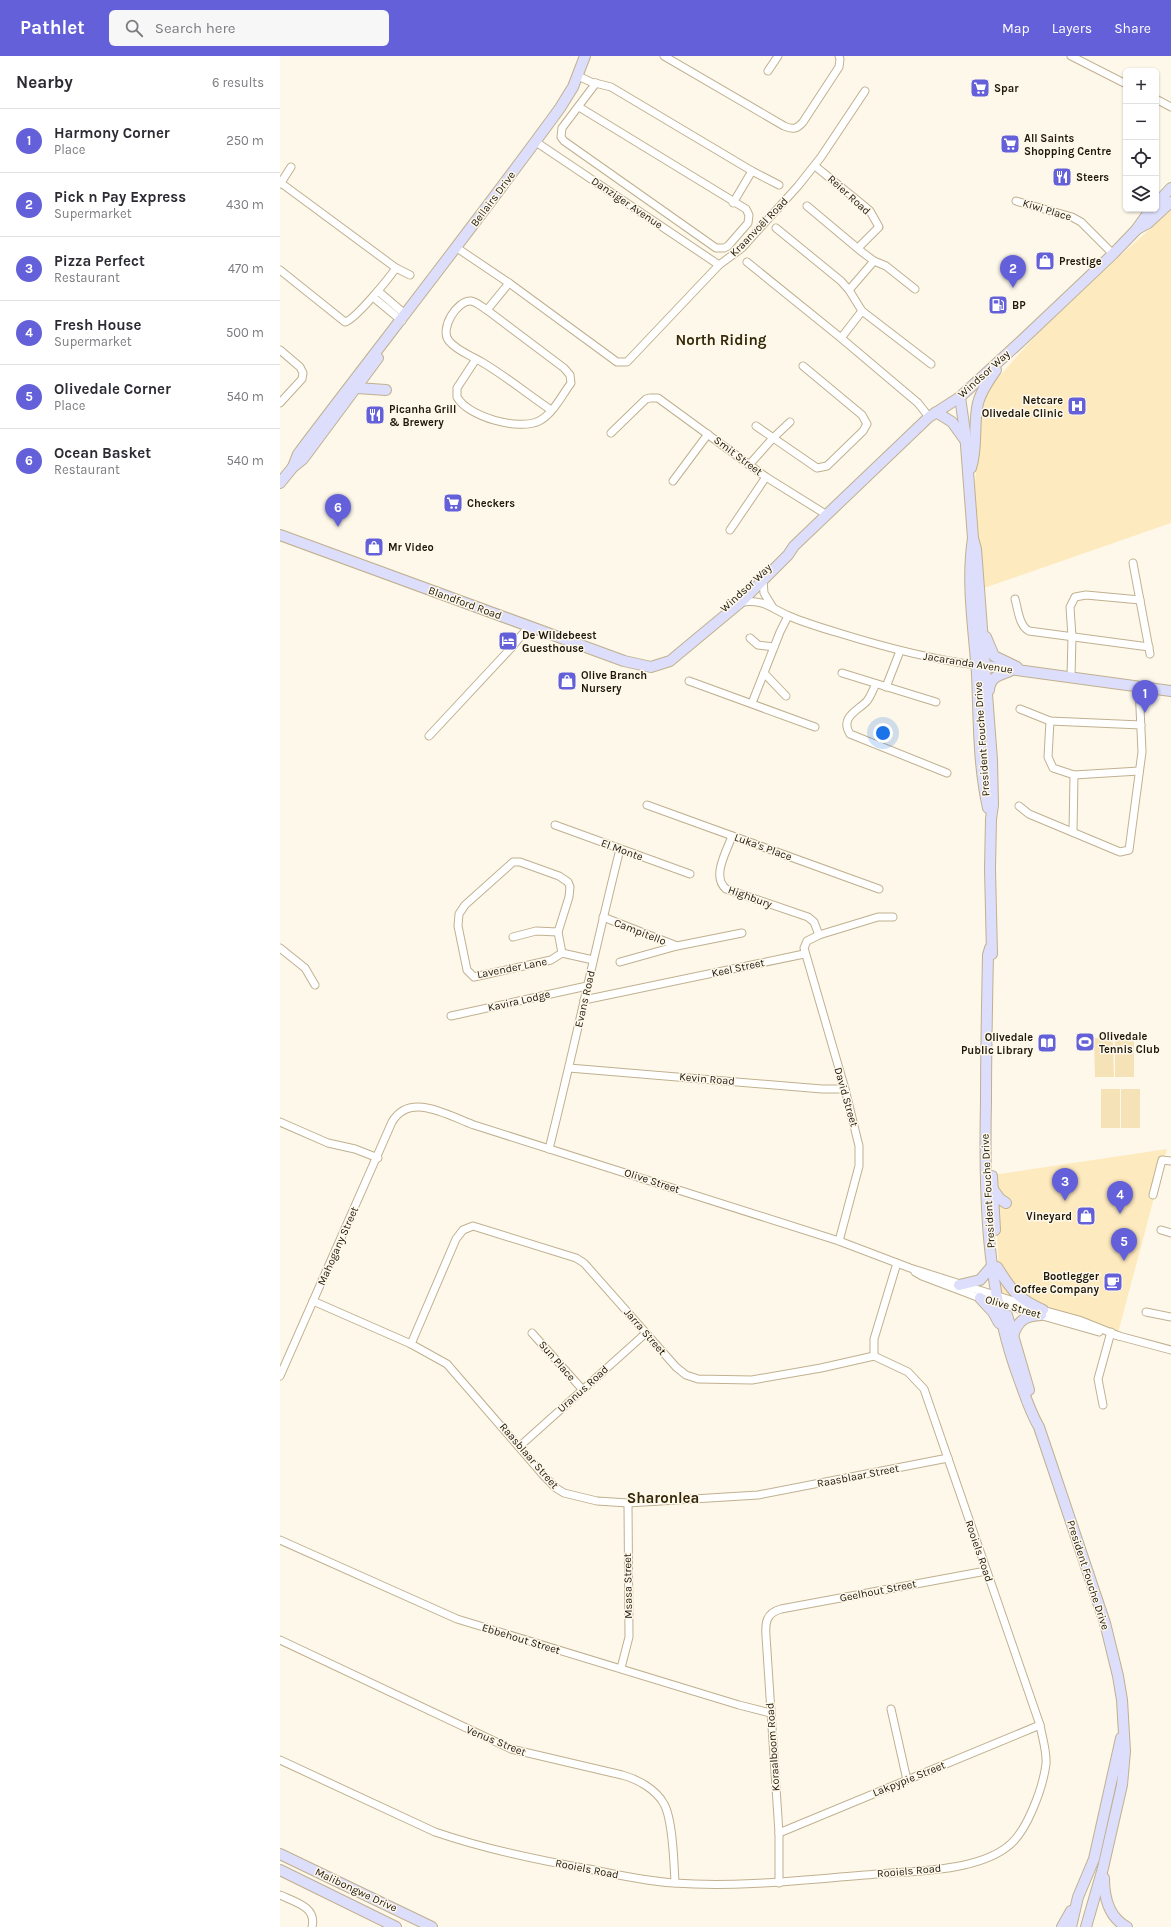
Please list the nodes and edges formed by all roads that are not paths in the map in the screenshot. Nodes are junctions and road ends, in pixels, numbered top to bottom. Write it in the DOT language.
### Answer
graph roads {
  1 [pos="585,56"];
  2 [pos="664,56"];
  3 [pos="778,56"];
  4 [pos="839,56"];
  5 [pos="1071,56"];
  6 [pos="768,71"];
  7 [pos="578,76"];
  8 [pos="1123,82"];
  9 [pos="596,83"];
  10 [pos="865,91"];
  11 [pos="1159,101"];
  12 [pos="579,107"];
  13 [pos="1171,107"];
  14 [pos="536,142"];
  15 [pos="815,166"];
  16 [pos="291,167"];
  17 [pos="752,171"];
  18 [pos="280,183"];
  19 [pos="779,184"];
  20 [pos="1171,188"];
  21 [pos="1016,201"];
  22 [pos="1159,201"];
  23 [pos="1171,202"];
  24 [pos="734,203"];
  25 [pos="807,206"];
  26 [pos="1150,212"];
  27 [pos="776,228"];
  28 [pos="1136,230"];
  29 [pos="457,248"];
  30 [pos="858,248"];
  31 [pos="1113,254"];
  32 [pos="874,261"];
  33 [pos="747,262"];
  34 [pos="719,265"];
  35 [pos="396,268"];
  36 [pos="280,270"];
  37 [pos="410,275"];
  38 [pos="509,283"];
  39 [pos="915,289"];
  40 [pos="849,290"];
  41 [pos="376,294"];
  42 [pos="487,310"];
  43 [pos="862,311"];
  44 [pos="404,318"];
  45 [pos="391,335"];
  46 [pos="841,338"];
  47 [pos="280,350"];
  48 [pos="1006,355"];
  49 [pos="476,359"];
  50 [pos="931,364"];
  51 [pos="803,366"];
  52 [pos="357,388"];
  53 [pos="386,390"];
  54 [pos="960,397"];
  55 [pos="280,403"];
  56 [pos="551,410"];
  57 [pos="933,415"];
  58 [pos="790,422"];
  59 [pos="756,426"];
  60 [pos="612,433"];
  61 [pos="708,434"];
  62 [pos="773,438"];
  63 [pos="966,442"];
  64 [pos="750,465"];
  65 [pos="293,467"];
  66 [pos="968,475"];
  67 [pos="766,477"];
  68 [pos="673,481"];
  69 [pos="280,484"];
  70 [pos="827,515"];
  71 [pos="730,530"];
  72 [pos="282,534"];
  73 [pos="973,538"];
  74 [pos="794,546"];
  75 [pos="1133,563"];
  76 [pos="763,580"];
  77 [pos="1015,599"];
  78 [pos="1140,600"];
  79 [pos="741,602"];
  80 [pos="772,606"];
  81 [pos="981,615"];
  82 [pos="788,616"];
  83 [pos="529,626"];
  84 [pos="702,634"];
  85 [pos="1072,637"];
  86 [pos="750,638"];
  87 [pos="774,647"];
  88 [pos="900,651"];
  89 [pos="981,665"];
  90 [pos="651,667"];
  91 [pos="1012,670"];
  92 [pos="1028,672"];
  93 [pos="764,673"];
  94 [pos="842,673"];
  95 [pos="1071,677"];
  96 [pos="690,681"];
  97 [pos="876,684"];
  98 [pos="1139,686"];
  99 [pos="886,687"];
  100 [pos="1171,691"];
  101 [pos="786,696"];
  102 [pos="936,702"];
  103 [pos="752,703"];
  104 [pos="988,706"];
  105 [pos="1020,709"];
  106 [pos="1050,721"];
  107 [pos="1141,725"];
  108 [pos="815,727"];
  109 [pos="429,736"];
  110 [pos="1139,771"];
  111 [pos="947,772"];
  112 [pos="1074,775"];
  113 [pos="646,805"];
  114 [pos="1019,806"];
  115 [pos="990,820"];
  116 [pos="555,825"];
  117 [pos="1073,832"];
  118 [pos="732,836"];
  119 [pos="620,849"];
  120 [pos="690,874"];
  121 [pos="879,889"];
  122 [pos="603,917"];
  123 [pos="893,917"];
  124 [pos="558,932"];
  125 [pos="742,933"];
  126 [pos="819,935"];
  127 [pos="513,936"];
  128 [pos="677,946"];
  129 [pos="280,948"];
  130 [pos="990,948"];
  131 [pos="562,953"];
  132 [pos="804,954"];
  133 [pos="593,960"];
  134 [pos="620,962"];
  135 [pos="315,985"];
  136 [pos="587,986"];
  137 [pos="584,1000"];
  138 [pos="451,1016"];
  139 [pos="569,1068"];
  140 [pos="845,1089"];
  141 [pos="395,1117"];
  142 [pos="280,1122"];
  143 [pos="549,1148"];
  144 [pos="378,1158"];
  145 [pos="1171,1161"];
  146 [pos="992,1188"];
  147 [pos="1153,1195"];
  148 [pos="1006,1203"];
  149 [pos="1161,1230"];
  150 [pos="1171,1233"];
  151 [pos="839,1241"];
  152 [pos="897,1263"];
  153 [pos="995,1266"];
  154 [pos="910,1268"];
  155 [pos="959,1285"];
  156 [pos="980,1298"];
  157 [pos="313,1301"];
  158 [pos="1001,1301"];
  159 [pos="1042,1312"];
  160 [pos="1146,1312"];
  161 [pos="1171,1317"];
  162 [pos="532,1333"];
  163 [pos="646,1333"];
  164 [pos="1111,1333"];
  165 [pos="1009,1337"];
  166 [pos="411,1344"];
  167 [pos="1171,1350"];
  168 [pos="874,1356"];
  169 [pos="280,1376"];
  170 [pos="582,1389"];
  171 [pos="1103,1405"];
  172 [pos="520,1446"];
  173 [pos="948,1458"];
  174 [pos="628,1503"];
  175 [pos="280,1540"];
  176 [pos="986,1571"];
  177 [pos="771,1613"];
  178 [pos="280,1640"];
  179 [pos="621,1668"];
  180 [pos="892,1709"];
  181 [pos="770,1713"];
  182 [pos="1040,1725"];
  183 [pos="1123,1726"];
  184 [pos="280,1760"];
  185 [pos="907,1780"];
  186 [pos="779,1833"];
  187 [pos="280,1854"];
  188 [pos="1103,1868"];
  189 [pos="280,1870"];
  190 [pos="675,1883"];
  191 [pos="779,1883"];
  192 [pos="280,1895"];
  193 [pos="1078,1897"];
  194 [pos="312,1927"];
  195 [pos="396,1927"];
  196 [pos="432,1927"];
  197 [pos="1062,1927"];
  198 [pos="1071,1927"];
  199 [pos="1086,1927"];
  200 [pos="1127,1927"];
  1 -- 7 [label="street, Bellairs Drive"];
  2 -- 4 [label="street"];
  3 -- 6 [label="street"];
  5 -- 8 [label="street"];
  7 -- 9 [label="street"];
  7 -- 14 [label="street, Bellairs Drive"];
  9 -- 12 [label="street"];
  9 -- 17 [label="street"];
  10 -- 15 [label="street, Kraanvoël Road"];
  11 -- 13 [label="street"];
  12 -- 24 [label="street"];
  12 -- 24 [label="street"];
  14 -- 29 [label="street, Bellairs Drive"];
  14 -- 34 [label="street, Danziger Avenue"];
  15 -- 30 [label="street, Reier Road"];
  15 -- 34 [label="street, Kraanvoël Road"];
  16 -- 18 [label="street"];
  17 -- 19 [label="street"];
  17 -- 24 [label="street"];
  18 -- 35 [label="street"];
  20 -- 22 [label="street"];
  21 -- 31 [label="street, Kiwi Place"];
  23 -- 28 [label="street, Windsor Way"];
  25 -- 30 [label="street"];
  26 -- 28 [label="street, Windsor Way"];
  27 -- 40 [label="street"];
  28 -- 31 [label="street, Windsor Way"];
  29 -- 38 [label="street"];
  29 -- 44 [label="street, Bellairs Drive"];
  30 -- 32 [label="street"];
  31 -- 48 [label="street, Windsor Way"];
  32 -- 39 [label="street"];
  32 -- 40 [label="street"];
  33 -- 46 [label="street"];
  34 -- 38 [label="street, Kraanvoël Road"];
  35 -- 37 [label="street"];
  35 -- 41 [label="street"];
  36 -- 41 [label="street"];
  38 -- 42 [label="street"];
  40 -- 43 [label="street"];
  41 -- 44 [label="street"];
  42 -- 49 [label="street"];
  42 -- 56 [label="street"];
  43 -- 46 [label="street"];
  43 -- 50 [label="street"];
  44 -- 45 [label="street, Bellairs Drive"];
  45 -- 52 [label="street, Bellairs Drive"];
  45 -- 65 [label="street, Bellairs Drive"];
  46 -- 57 [label="street"];
  47 -- 55 [label="street"];
  48 -- 54 [label="street, Windsor Way"];
  48 -- 66 [label="street"];
  49 -- 56 [label="street"];
  49 -- 56 [label="street"];
  51 -- 62 [label="street"];
  52 -- 53 [label="street"];
  52 -- 65 [label="street, Bellairs Drive"];
  54 -- 57 [label="street, Windsor Way"];
  54 -- 63 [label="street, President Fouche Drive"];
  57 -- 63 [label="street"];
  57 -- 70 [label="street, Windsor Way"];
  58 -- 62 [label="street"];
  59 -- 62 [label="street"];
  60 -- 61 [label="street, Smit Street"];
  61 -- 64 [label="street, Smit Street"];
  61 -- 68 [label="street"];
  62 -- 64 [label="street"];
  63 -- 66 [label="street, President Fouche Drive"];
  64 -- 67 [label="street, Smit Street"];
  65 -- 69 [label="street, Bellairs Drive"];
  66 -- 73 [label="street, President Fouche Drive"];
  67 -- 70 [label="street, Smit Street"];
  67 -- 71 [label="street"];
  70 -- 74 [label="street, Windsor Way"];
  72 -- 83 [label="street, Blandford Road"];
  73 -- 81 [label="street, President Fouche Drive"];
  73 -- 89 [label="street, President Fouche Drive"];
  74 -- 76 [label="street, Windsor Way"];
  74 -- 84 [label="street, Windsor Way"];
  75 -- 78 [label="street"];
  76 -- 79 [label="street, Windsor Way"];
  76 -- 80 [label="street"];
  77 -- 85 [label="street"];
  78 -- 85 [label="street"];
  78 -- 85 [label="street"];
  79 -- 80 [label="street, Jacaranda Avenue"];
  79 -- 84 [label="street, Windsor Way"];
  80 -- 82 [label="street, Jacaranda Avenue"];
  81 -- 89 [label="street, President Fouche Drive"];
  81 -- 92 [label="street"];
  82 -- 87 [label="street"];
  82 -- 88 [label="street, Jacaranda Avenue"];
  83 -- 90 [label="street, Blandford Road"];
  83 -- 109 [label="street"];
  84 -- 90 [label="street, Windsor Way"];
  85 -- 95 [label="street"];
  86 -- 87 [label="street"];
  87 -- 93 [label="street"];
  88 -- 89 [label="street, Jacaranda Avenue"];
  88 -- 99 [label="street"];
  89 -- 91 [label="street, Jacaranda Avenue"];
  89 -- 104 [label="street, President Fouche Drive"];
  89 -- 115 [label="street, President Fouche Drive"];
  91 -- 92 [label="street, Jacaranda Avenue"];
  91 -- 104 [label="street"];
  92 -- 95 [label="street, Jacaranda Avenue"];
  93 -- 101 [label="street"];
  93 -- 103 [label="street"];
  94 -- 97 [label="street"];
  95 -- 98 [label="street, Jacaranda Avenue"];
  96 -- 103 [label="street"];
  97 -- 99 [label="street"];
  97 -- 111 [label="street"];
  98 -- 100 [label="street, Jacaranda Avenue"];
  98 -- 107 [label="street"];
  99 -- 102 [label="street"];
  103 -- 108 [label="street"];
  104 -- 115 [label="street, President Fouche Drive"];
  105 -- 106 [label="street"];
  106 -- 107 [label="street"];
  106 -- 112 [label="street"];
  107 -- 110 [label="street"];
  110 -- 112 [label="street"];
  110 -- 117 [label="street"];
  112 -- 117 [label="street"];
  113 -- 118 [label="street, Luka's Place"];
  114 -- 117 [label="street"];
  115 -- 130 [label="street, President Fouche Drive"];
  116 -- 119 [label="street, El Monte"];
  118 -- 121 [label="street, Luka's Place"];
  118 -- 126 [label="street, Highbury"];
  119 -- 120 [label="street, El Monte"];
  119 -- 122 [label="street, Evans Road"];
  122 -- 128 [label="street, Campitello"];
  122 -- 133 [label="street, Evans Road"];
  123 -- 126 [label="street"];
  124 -- 127 [label="street"];
  124 -- 131 [label="street, Lavender Lane"];
  124 -- 131 [label="street, Lavender Lane"];
  125 -- 128 [label="street, Campitello"];
  126 -- 132 [label="street"];
  128 -- 134 [label="street, Campitello"];
  129 -- 135 [label="street"];
  130 -- 146 [label="street, President Fouche Drive"];
  130 -- 153 [label="street, President Fouche Drive"];
  131 -- 133 [label="street, Lavender Lane"];
  132 -- 137 [label="street, Keel Street"];
  132 -- 140 [label="street, David Street"];
  133 -- 136 [label="street, Evans Road"];
  136 -- 137 [label="street, Evans Road"];
  136 -- 138 [label="street, Kavira Lodge"];
  137 -- 139 [label="street, Evans Road"];
  139 -- 140 [label="street, Kevin Road"];
  139 -- 143 [label="street, Evans Road"];
  140 -- 151 [label="street, David Street"];
  141 -- 143 [label="street, Olive Street"];
  141 -- 144 [label="street, Mahogany Street"];
  142 -- 144 [label="street"];
  143 -- 151 [label="street, Olive Street"];
  144 -- 157 [label="street, Mahogany Street"];
  145 -- 147 [label="street"];
  146 -- 148 [label="street"];
  146 -- 153 [label="street, President Fouche Drive"];
  149 -- 150 [label="street"];
  151 -- 152 [label="street, Olive Street"];
  152 -- 154 [label="street, Olive Street"];
  152 -- 168 [label="street"];
  153 -- 155 [label="street"];
  153 -- 158 [label="street, President Fouche Drive"];
  153 -- 159 [label="street"];
  154 -- 155 [label="street, Olive Street"];
  154 -- 156 [label="street, Olive Street"];
  155 -- 158 [label="street, Olive Street"];
  156 -- 158 [label="street, Olive Street"];
  156 -- 165 [label="street"];
  157 -- 166 [label="street, Raasblaar Street"];
  157 -- 169 [label="street, Mahogany Street"];
  158 -- 159 [label="street, Olive Street"];
  158 -- 165 [label="street, President Fouche Drive"];
  159 -- 164 [label="street, Olive Street"];
  159 -- 165 [label="street"];
  160 -- 161 [label="street"];
  162 -- 170 [label="street, Sun Place"];
  163 -- 166 [label="street, Jarra Street"];
  163 -- 168 [label="street, Jarra Street"];
  163 -- 170 [label="street, Uranus Road"];
  164 -- 167 [label="street, Olive Street"];
  164 -- 171 [label="street"];
  165 -- 183 [label="street, President Fouche Drive"];
  166 -- 172 [label="street, Raasblaar Street"];
  168 -- 173 [label="street, Rooiels Road"];
  170 -- 172 [label="street, Uranus Road"];
  172 -- 174 [label="street, Raasblaar Street"];
  173 -- 174 [label="street, Raasblaar Street"];
  173 -- 176 [label="street, Rooiels Road"];
  174 -- 179 [label="street, Msasa Street"];
  175 -- 179 [label="street, Ebbehout Street"];
  176 -- 177 [label="street, Geelhout Street"];
  176 -- 182 [label="street, Rooiels Road"];
  177 -- 181 [label="street, Koraalboom Road"];
  178 -- 190 [label="street, Venus Street"];
  179 -- 181 [label="street, Ebbehout Street"];
  180 -- 185 [label="street"];
  181 -- 186 [label="street, Koraalboom Road"];
  182 -- 185 [label="street, Lakpypie Street"];
  182 -- 191 [label="street, Rooiels Road"];
  183 -- 188 [label="street, President Fouche Drive"];
  183 -- 193 [label="street, President Fouche Drive"];
  184 -- 190 [label="street, Rooiels Road"];
  185 -- 186 [label="street, Lakpypie Street"];
  186 -- 191 [label="street, Koraalboom Road"];
  187 -- 196 [label="street, Malibongwe Drive"];
  188 -- 199 [label="street, President Fouche Drive"];
  188 -- 200 [label="street"];
  189 -- 195 [label="street, Malibongwe Drive"];
  190 -- 191 [label="street, Rooiels Road"];
  192 -- 194 [label="street"];
  193 -- 197 [label="street"];
  193 -- 198 [label="street, President Fouche Drive"];
}
